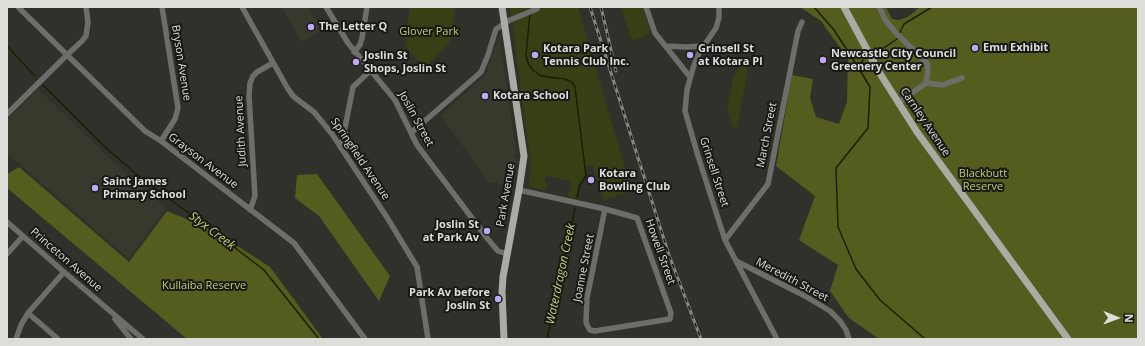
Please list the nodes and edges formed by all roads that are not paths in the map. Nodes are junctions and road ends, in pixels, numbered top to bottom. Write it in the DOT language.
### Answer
graph roads {
  1 [pos="18,7"];
  2 [pos="86,7"];
  3 [pos="162,7"];
  4 [pos="242,7"];
  5 [pos="326,7"];
  6 [pos="367,7"];
  7 [pos="502,7"];
  8 [pos="646,7"];
  9 [pos="719,7"];
  10 [pos="844,7"];
  11 [pos="880,7"];
  12 [pos="537,9"];
  13 [pos="802,22"];
  14 [pos="504,23"];
  15 [pos="666,46"];
  16 [pos="703,46"];
  17 [pos="354,52"];
  18 [pos="67,55"];
  19 [pos="273,63"];
  20 [pos="371,70"];
  21 [pos="690,77"];
  22 [pos="962,78"];
  23 [pos="926,83"];
  24 [pos="898,103"];
  25 [pos="7,114"];
  26 [pos="411,133"];
  27 [pos="161,141"];
  28 [pos="341,148"];
  29 [pos="519,190"];
  30 [pos="605,209"];
  31 [pos="250,210"];
  32 [pos="7,222"];
  33 [pos="23,236"];
  34 [pos="725,240"];
  35 [pos="7,254"];
  36 [pos="507,254"];
  37 [pos="736,261"];
  38 [pos="64,272"];
  39 [pos="28,313"];
  40 [pos="111,313"];
  41 [pos="671,317"];
  42 [pos="16,339"];
  43 [pos="58,339"];
  44 [pos="131,339"];
  45 [pos="143,339"];
  46 [pos="365,339"];
  47 [pos="428,339"];
  48 [pos="504,339"];
  49 [pos="777,339"];
  50 [pos="848,339"];
  51 [pos="1068,339"];
  1 -- 18 [label="street, Grayson Avenue"];
  2 -- 18 [label="street"];
  3 -- 27 [label="street, Bryson Avenue"];
  4 -- 19 [label="street, Springfield Avenue"];
  5 -- 17 [label="street, Joslin Street"];
  6 -- 17 [label="street"];
  7 -- 14 [label="main road, Park Avenue"];
  8 -- 15 [label="street"];
  9 -- 16 [label="street, Grinsell Street"];
  10 -- 24 [label="main road, Carnley Avenue"];
  11 -- 23 [label="street"];
  12 -- 14 [label="street"];
  13 -- 34 [label="street, March Street"];
  14 -- 26 [label="street"];
  14 -- 29 [label="main road, Park Avenue"];
  15 -- 16 [label="street"];
  15 -- 21 [label="street"];
  16 -- 21 [label="street, Grinsell Street"];
  17 -- 20 [label="street, Joslin Street"];
  18 -- 25 [label="street"];
  18 -- 27 [label="street, Grayson Avenue"];
  19 -- 28 [label="street, Springfield Avenue"];
  19 -- 31 [label="street, Judith Avenue"];
  20 -- 26 [label="street, Joslin Street"];
  20 -- 28 [label="street"];
  21 -- 34 [label="street, Grinsell Street"];
  22 -- 23 [label="street"];
  23 -- 24 [label="street"];
  24 -- 51 [label="main road, Carnley Avenue"];
  26 -- 36 [label="street, Joslin Street"];
  27 -- 31 [label="street, Grayson Avenue"];
  28 -- 47 [label="street, Springfield Avenue"];
  29 -- 30 [label="street, Howell Street"];
  29 -- 36 [label="main road, Park Avenue"];
  30 -- 41 [label="street, Howell Street"];
  30 -- 41 [label="street, Joanne Street"];
  31 -- 46 [label="street, Grayson Avenue"];
  32 -- 33 [label="street, Princeton Avenue"];
  33 -- 35 [label="street"];
  33 -- 38 [label="street, Princeton Avenue"];
  34 -- 37 [label="street, Grinsell Street"];
  36 -- 48 [label="main road, Park Avenue"];
  37 -- 49 [label="street, Grinsell Street"];
  37 -- 50 [label="street, Meredith Street"];
  38 -- 39 [label="street"];
  38 -- 40 [label="street, Princeton Avenue"];
  39 -- 42 [label="street"];
  39 -- 43 [label="street"];
  40 -- 44 [label="street, Princeton Avenue"];
  40 -- 45 [label="street, Princeton Avenue"];
}
